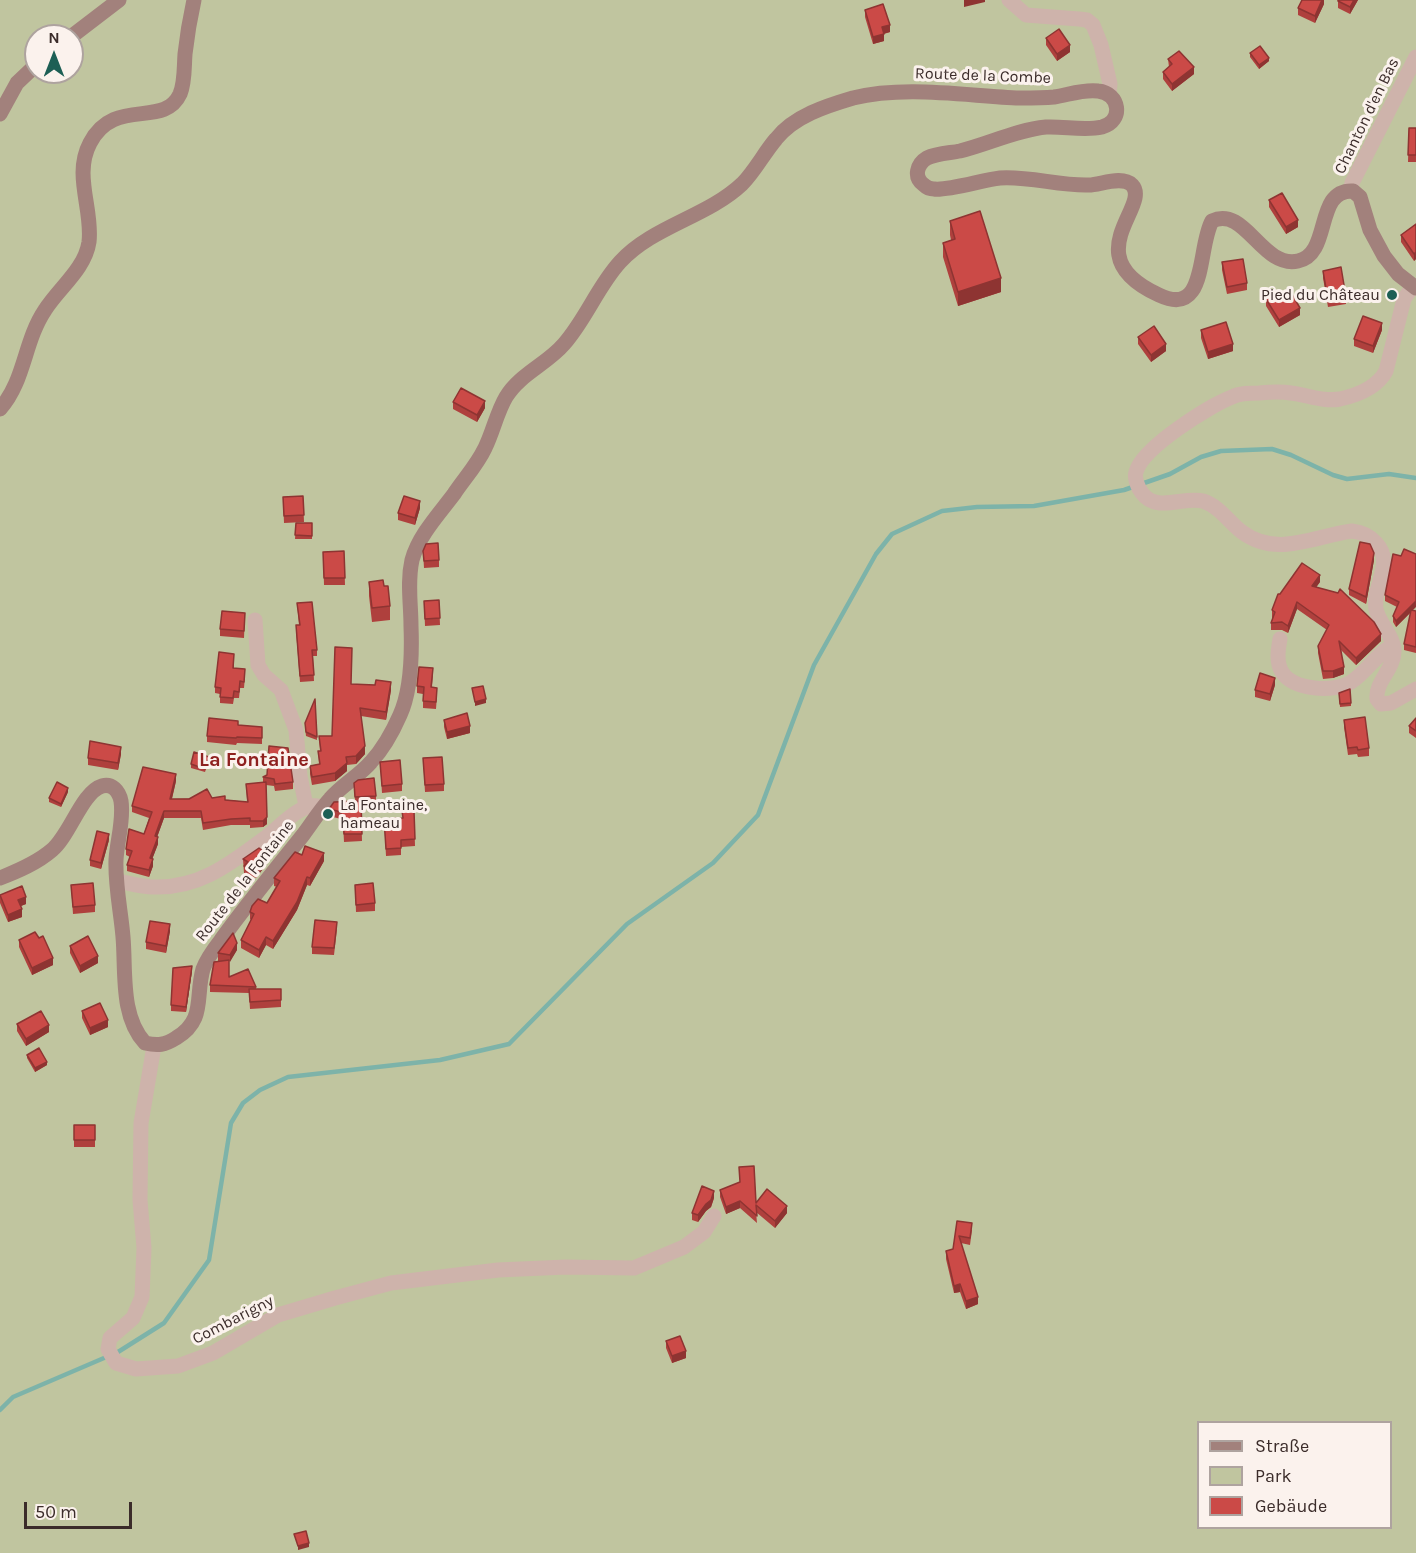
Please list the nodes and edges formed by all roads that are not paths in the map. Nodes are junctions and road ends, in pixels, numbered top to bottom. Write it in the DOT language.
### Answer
graph roads {
  1 [pos="119,0"];
  2 [pos="194,0"];
  3 [pos="1008,0"];
  4 [pos="84,27"];
  5 [pos="1416,57"];
  6 [pos="24,76"];
  7 [pos="1109,94"];
  8 [pos="0,114"];
  9 [pos="1350,191"];
  10 [pos="1415,287"];
  11 [pos="515,386"];
  12 [pos="0,409"];
  13 [pos="255,620"];
  14 [pos="1280,639"];
  15 [pos="1393,645"];
  16 [pos="1416,689"];
  17 [pos="306,806"];
  18 [pos="322,808"];
  19 [pos="0,878"];
  20 [pos="117,881"];
  21 [pos="154,1046"];
  22 [pos="714,1216"];
  1 -- 4 [label="street"];
  2 -- 12 [label="street"];
  3 -- 7 [label="street"];
  5 -- 9 [label="street, Chanton d'en Bas"];
  6 -- 8 [label="street"];
  7 -- 9 [label="street"];
  7 -- 11 [label="street, Route de la Combe"];
  9 -- 10 [label="street"];
  10 -- 15 [label="street"];
  11 -- 18 [label="street, Route de la Fontaine"];
  13 -- 17 [label="street"];
  14 -- 15 [label="street"];
  15 -- 16 [label="street"];
  17 -- 18 [label="street"];
  17 -- 20 [label="street"];
  18 -- 21 [label="street, Route de la Fontaine"];
  19 -- 20 [label="street"];
  20 -- 21 [label="street"];
  21 -- 22 [label="street, Combarigny"];
}
